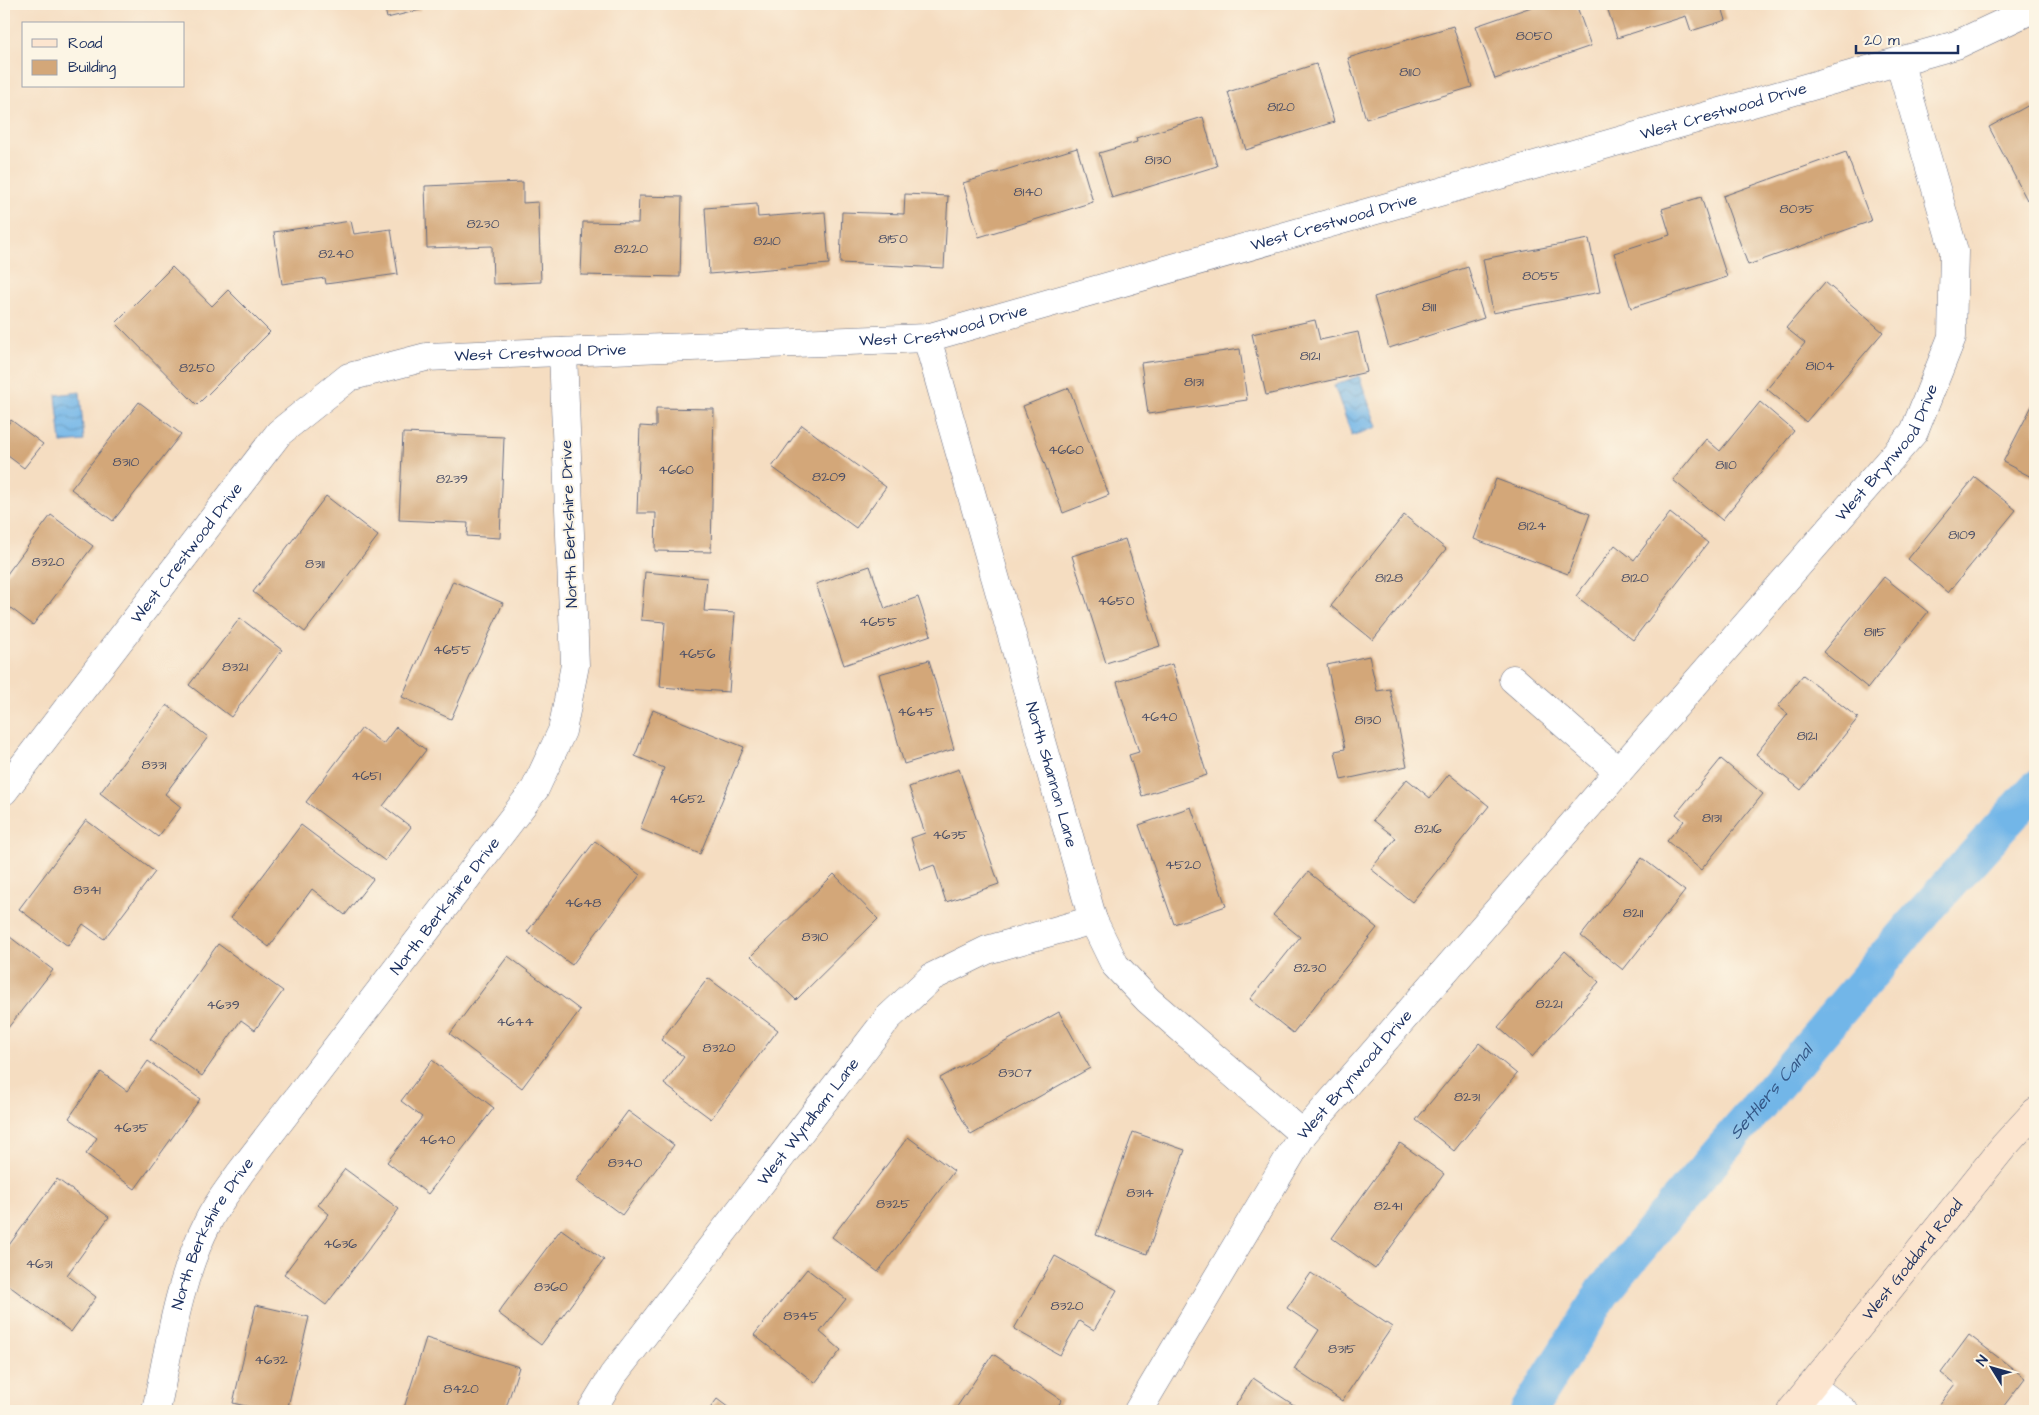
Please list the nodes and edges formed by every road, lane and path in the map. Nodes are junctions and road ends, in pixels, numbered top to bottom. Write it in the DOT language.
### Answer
graph roads {
  1 [pos="2035,8"];
  2 [pos="1899,61"];
  3 [pos="927,338"];
  4 [pos="563,352"];
  5 [pos="1513,678"];
  6 [pos="1618,771"];
  7 [pos="4,791"];
  8 [pos="1093,920"];
  9 [pos="2035,1112"];
  10 [pos="1303,1134"];
  11 [pos="1811,1386"];
  12 [pos="156,1411"];
  13 [pos="591,1411"];
  14 [pos="1138,1411"];
  15 [pos="1791,1411"];
  16 [pos="1844,1411"];
  1 -- 2 [label="street, West Crestwood Drive"];
  2 -- 3 [label="street, West Crestwood Drive"];
  2 -- 6 [label="street, West Brynwood Drive"];
  3 -- 4 [label="street, West Crestwood Drive"];
  3 -- 8 [label="street, North Shannon Lane"];
  4 -- 7 [label="street, West Crestwood Drive"];
  4 -- 12 [label="street, North Berkshire Drive"];
  5 -- 6 [label="street"];
  6 -- 10 [label="street, West Brynwood Drive"];
  8 -- 10 [label="street, North Shannon Lane"];
  8 -- 13 [label="street, West Wyndham Lane"];
  9 -- 11 [label="street, West Goddard Road"];
  10 -- 14 [label="street, West Brynwood Drive"];
  11 -- 15 [label="street, West Goddard Road"];
  11 -- 16 [label="street"];
}
